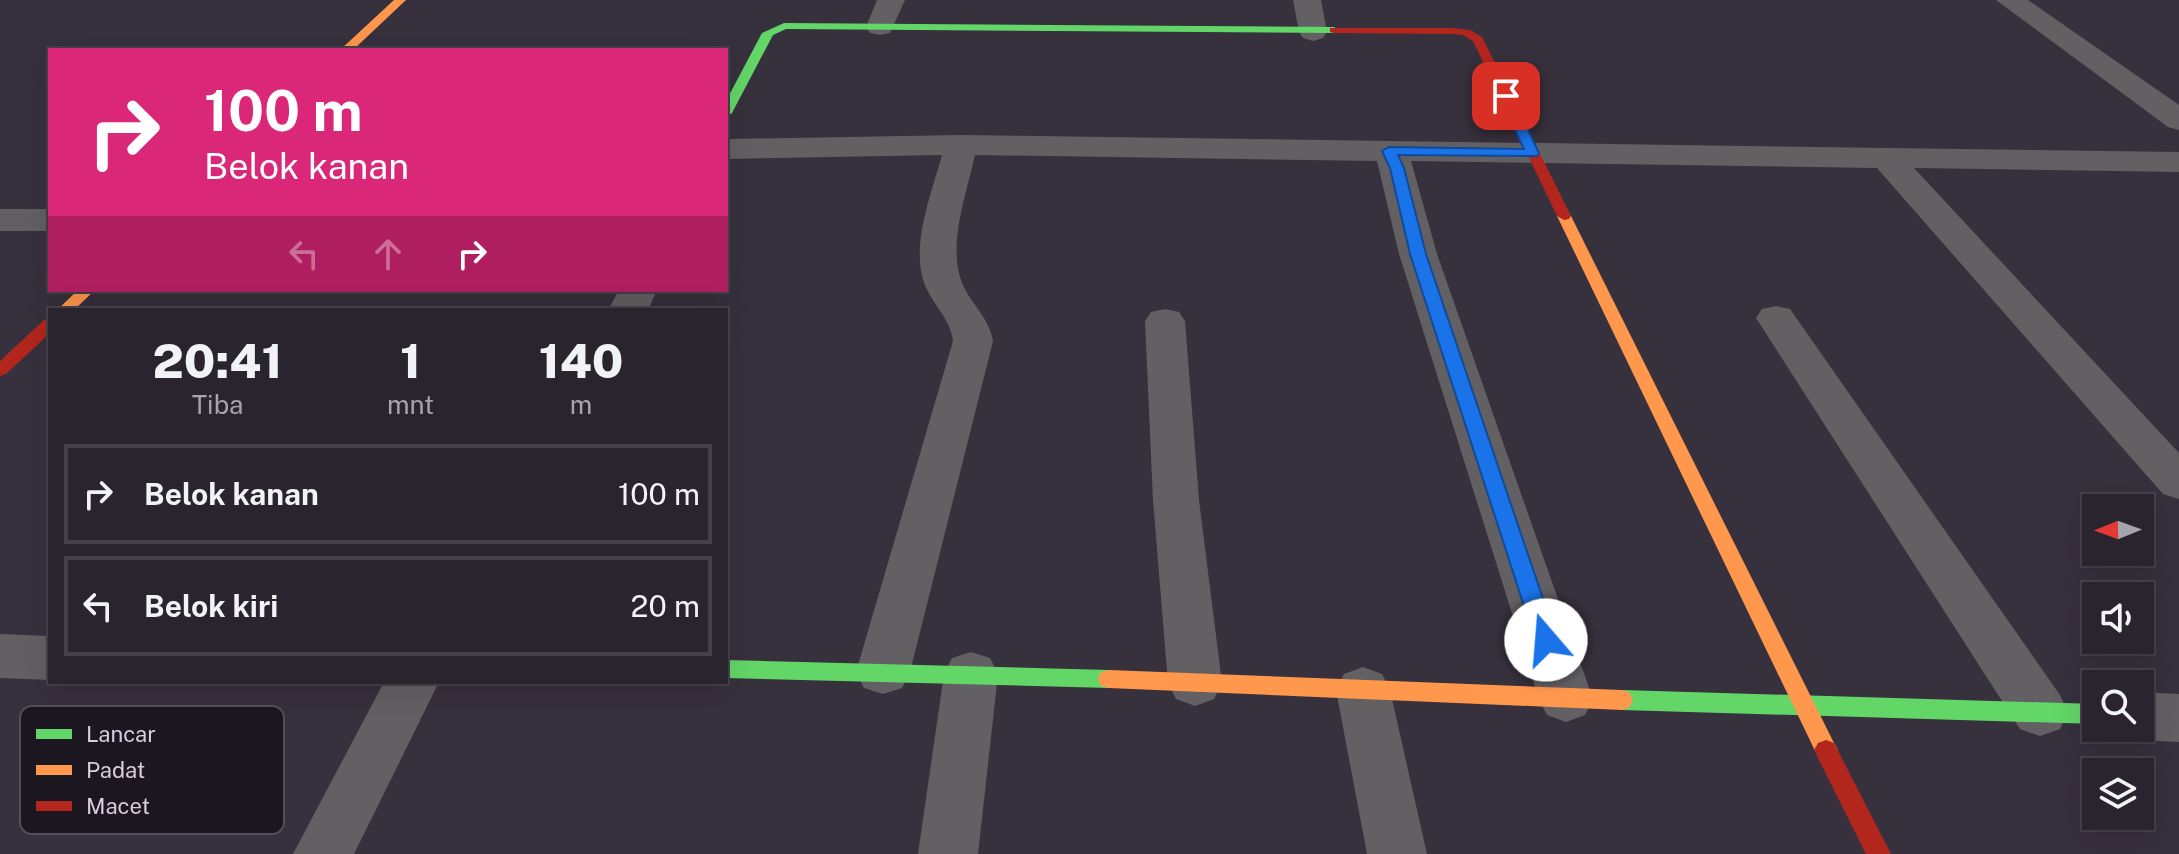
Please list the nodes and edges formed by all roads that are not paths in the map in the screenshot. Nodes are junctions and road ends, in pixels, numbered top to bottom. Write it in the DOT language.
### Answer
graph roads {
  1 [pos="400,0"];
  2 [pos="891,0"];
  3 [pos="1307,0"];
  4 [pos="2010,0"];
  5 [pos="880,27"];
  6 [pos="1313,32"];
  7 [pos="348,48"];
  8 [pos="728,109"];
  9 [pos="2179,120"];
  10 [pos="961,145"];
  11 [pos="728,149"];
  12 [pos="1389,151"];
  13 [pos="1533,153"];
  14 [pos="1886,158"];
  15 [pos="2179,162"];
  16 [pos="0,220"];
  17 [pos="48,220"];
  18 [pos="85,292"];
  19 [pos="67,308"];
  20 [pos="1776,318"];
  21 [pos="1165,321"];
  22 [pos="48,326"];
  23 [pos="0,370"];
  24 [pos="2179,482"];
  25 [pos="0,656"];
  26 [pos="48,658"];
  27 [pos="728,669"];
  28 [pos="883,672"];
  29 [pos="971,674"];
  30 [pos="1195,683"];
  31 [pos="411,684"];
  32 [pos="1363,690"];
  33 [pos="1566,699"];
  34 [pos="1804,707"];
  35 [pos="2040,712"];
  36 [pos="2082,714"];
  37 [pos="2154,717"];
  38 [pos="2179,718"];
  39 [pos="323,854"];
  40 [pos="948,854"];
  41 [pos="1397,854"];
  42 [pos="1879,854"];
  1 -- 7 [label="street"];
  2 -- 5 [label="street"];
  3 -- 6 [label="street"];
  4 -- 9 [label="street"];
  5 -- 6 [label="street"];
  5 -- 8 [label="street"];
  6 -- 13 [label="street"];
  10 -- 11 [label="street"];
  10 -- 12 [label="street"];
  10 -- 28 [label="street"];
  12 -- 13 [label="street"];
  12 -- 33 [label="street"];
  13 -- 14 [label="street"];
  13 -- 34 [label="street"];
  14 -- 15 [label="street"];
  14 -- 24 [label="street"];
  16 -- 17 [label="street"];
  18 -- 19 [label="street"];
  20 -- 35 [label="street"];
  21 -- 30 [label="street"];
  22 -- 23 [label="street"];
  25 -- 26 [label="street"];
  27 -- 28 [label="street"];
  28 -- 29 [label="street"];
  29 -- 30 [label="street"];
  29 -- 40 [label="street"];
  30 -- 32 [label="street"];
  31 -- 39 [label="street"];
  32 -- 33 [label="street"];
  32 -- 41 [label="street"];
  33 -- 34 [label="street"];
  34 -- 35 [label="street"];
  34 -- 42 [label="street"];
  35 -- 36 [label="street"];
  37 -- 38 [label="street"];
}
